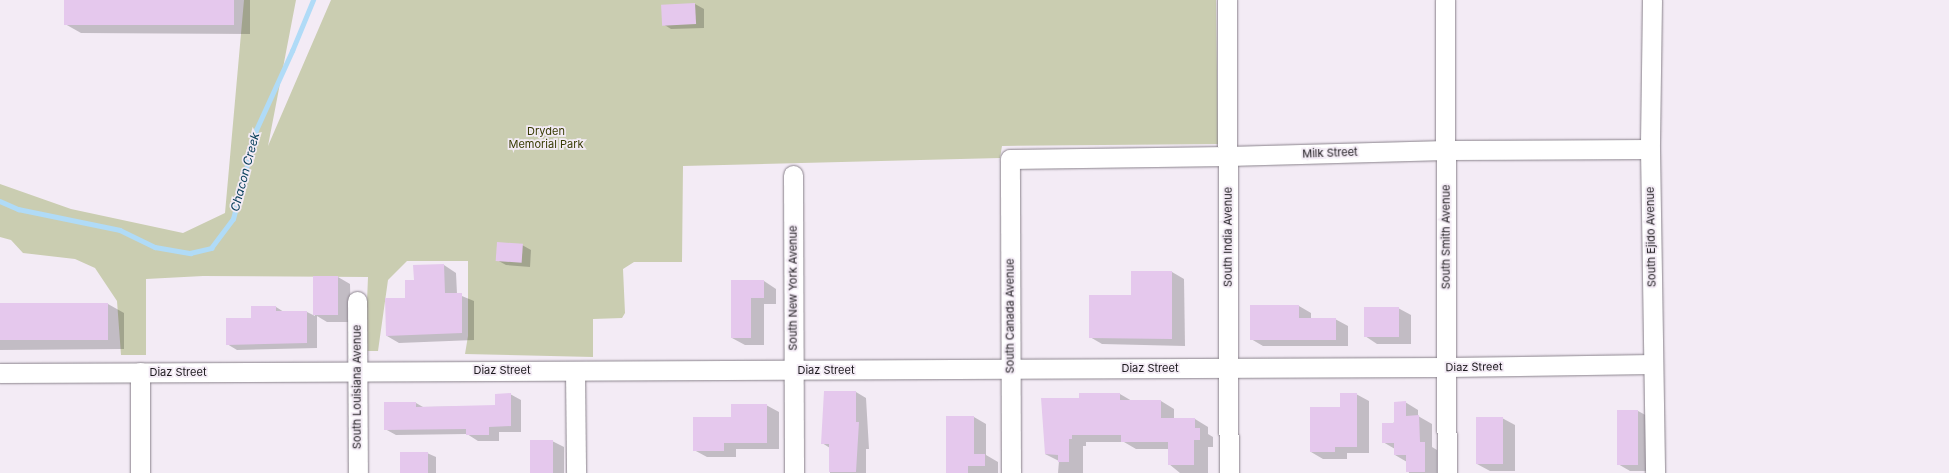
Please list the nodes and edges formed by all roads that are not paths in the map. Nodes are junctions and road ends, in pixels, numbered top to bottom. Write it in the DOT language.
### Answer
graph roads {
  1 [pos="1227,0"];
  2 [pos="1445,0"];
  3 [pos="1652,0"];
  4 [pos="1650,148"];
  5 [pos="1446,150"];
  6 [pos="1228,156"];
  7 [pos="1010,159"];
  8 [pos="793,175"];
  9 [pos="357,301"];
  10 [pos="1653,364"];
  11 [pos="1446,367"];
  12 [pos="1228,368"];
  13 [pos="1010,369"];
  14 [pos="793,370"];
  15 [pos="575,371"];
  16 [pos="140,372"];
  17 [pos="357,372"];
  18 [pos="0,373"];
  19 [pos="140,473"];
  20 [pos="358,473"];
  21 [pos="576,473"];
  22 [pos="794,473"];
  23 [pos="1011,473"];
  24 [pos="1229,473"];
  25 [pos="1447,473"];
  26 [pos="1655,473"];
  1 -- 6 [label="street, South India Avenue"];
  2 -- 5 [label="street, South Smith Avenue"];
  3 -- 4 [label="street, South Ejido Avenue"];
  4 -- 5 [label="street, Milk Street"];
  4 -- 10 [label="street, South Ejido Avenue"];
  5 -- 6 [label="street, Milk Street"];
  5 -- 11 [label="street, South Smith Avenue"];
  6 -- 7 [label="street, Milk Street"];
  6 -- 12 [label="street, South India Avenue"];
  7 -- 13 [label="street, South Canada Avenue"];
  8 -- 14 [label="street, South New York Avenue"];
  9 -- 17 [label="street, South Louisiana Avenue"];
  10 -- 11 [label="street, Diaz Street"];
  10 -- 26 [label="street, South Ejido Avenue"];
  11 -- 12 [label="street, Diaz Street"];
  11 -- 25 [label="street, South Smith Avenue"];
  12 -- 13 [label="street, Diaz Street"];
  12 -- 24 [label="street, South India Avenue"];
  13 -- 14 [label="street, Diaz Street"];
  13 -- 23 [label="street, South Canada Avenue"];
  14 -- 15 [label="street, Diaz Street"];
  14 -- 22 [label="street, South New York Avenue"];
  15 -- 17 [label="street, Diaz Street"];
  15 -- 21 [label="street"];
  16 -- 17 [label="street, Diaz Street"];
  16 -- 18 [label="street, Diaz Street"];
  16 -- 19 [label="street"];
  17 -- 20 [label="street, South Louisiana Avenue"];
}
